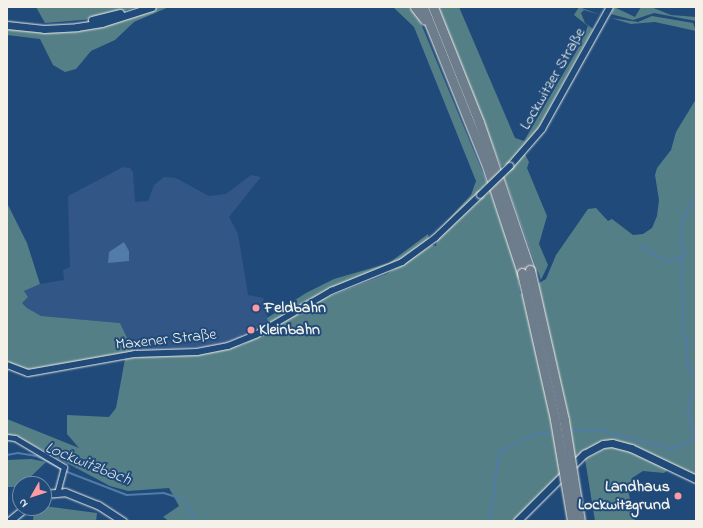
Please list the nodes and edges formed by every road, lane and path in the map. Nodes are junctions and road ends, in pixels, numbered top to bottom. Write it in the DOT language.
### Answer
graph roads {
  1 [pos="140,7"];
  2 [pos="152,7"];
  3 [pos="415,7"];
  4 [pos="423,7"];
  5 [pos="433,7"];
  6 [pos="610,7"];
  7 [pos="7,22"];
  8 [pos="7,25"];
  9 [pos="434,34"];
  10 [pos="480,196"];
  11 [pos="526,272"];
  12 [pos="8,368"];
  13 [pos="7,437"];
  14 [pos="696,479"];
  15 [pos="58,490"];
  16 [pos="52,492"];
  17 [pos="123,521"];
  18 [pos="517,521"];
  19 [pos="572,521"];
  20 [pos="580,521"];
  1 -- 7 [label="main road"];
  2 -- 8 [label="main road"];
  3 -- 9 [label="highway"];
  4 -- 9 [label="highway"];
  5 -- 11 [label="highway"];
  6 -- 10 [label="street, Lockwitzer Straße, bridge"];
  9 -- 11 [label="highway"];
  10 -- 12 [label="street, Maxener Straße"];
  11 -- 19 [label="highway, bridge"];
  11 -- 20 [label="highway, bridge"];
  13 -- 15 [label="street"];
  14 -- 18 [label="main road"];
  15 -- 16 [label="main road"];
  15 -- 17 [label="main road"];
}
